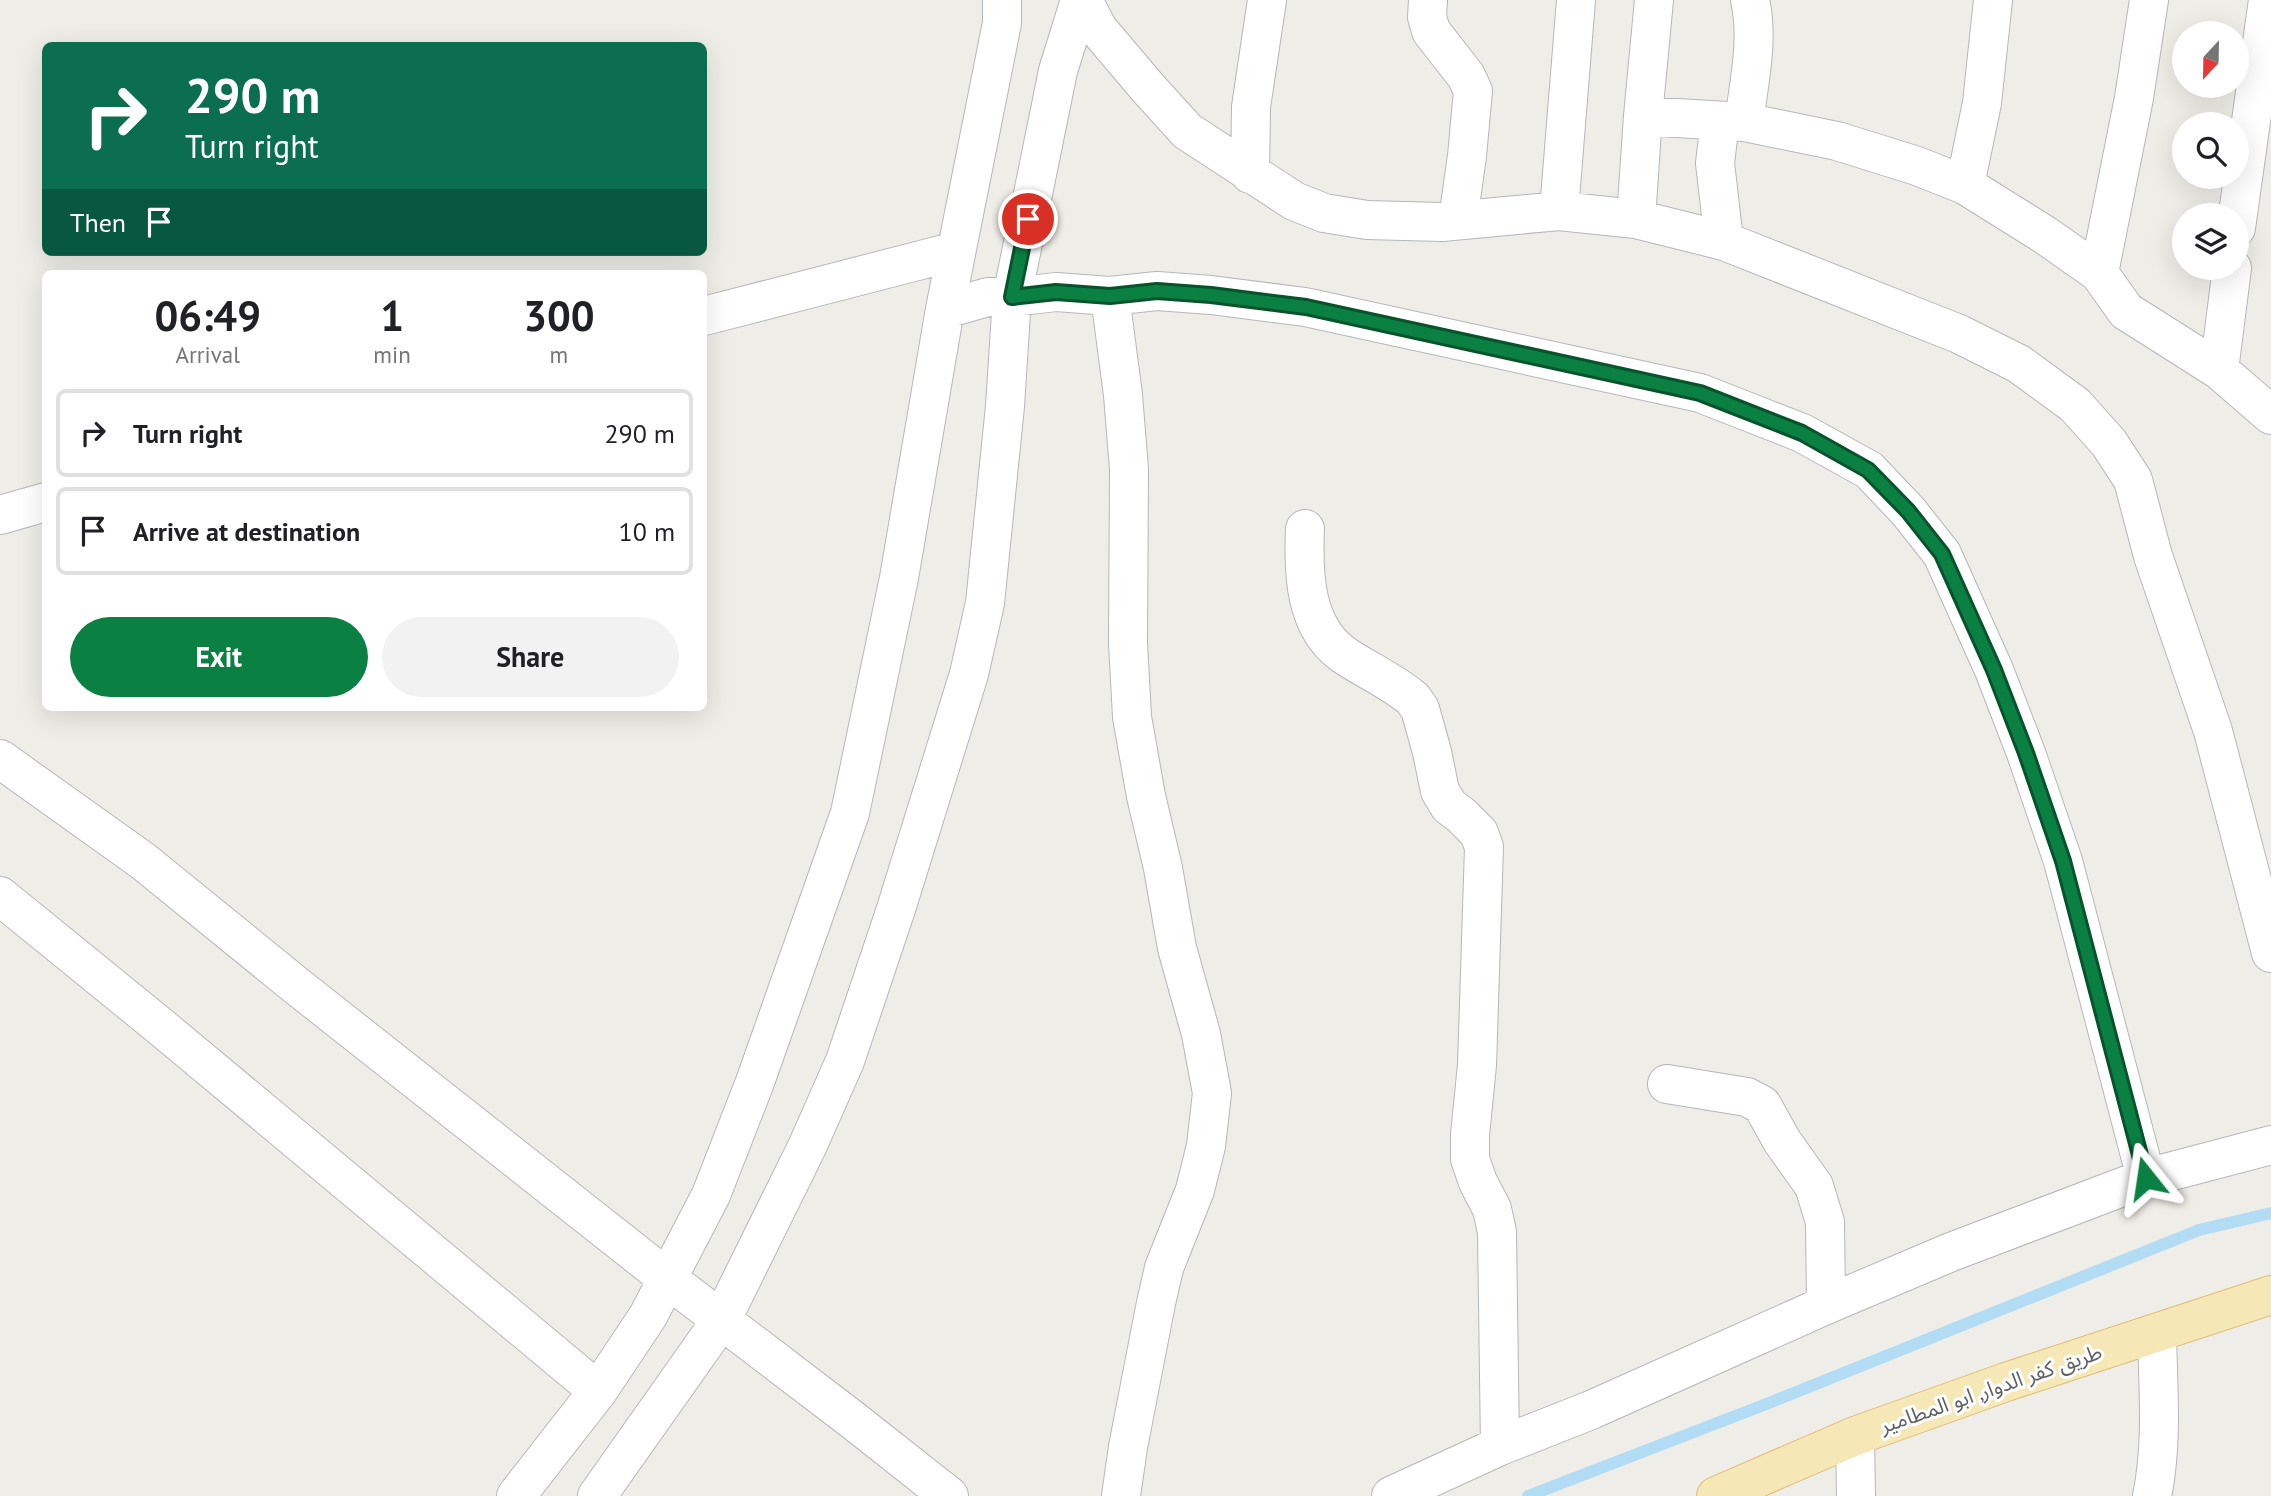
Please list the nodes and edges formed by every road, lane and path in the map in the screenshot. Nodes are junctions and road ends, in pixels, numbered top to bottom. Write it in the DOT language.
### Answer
graph roads {
  1 [pos="1002,0"];
  2 [pos="1081,0"];
  3 [pos="1267,0"];
  4 [pos="1428,0"];
  5 [pos="1576,0"];
  6 [pos="1654,0"];
  7 [pos="1750,0"];
  8 [pos="1993,0"];
  9 [pos="2149,0"];
  10 [pos="2268,0"];
  11 [pos="1643,116"];
  12 [pos="1732,122"];
  13 [pos="1250,174"];
  14 [pos="1965,186"];
  15 [pos="2240,203"];
  16 [pos="1559,211"];
  17 [pos="1636,219"];
  18 [pos="1458,220"];
  19 [pos="1724,241"];
  20 [pos="957,251"];
  21 [pos="2099,273"];
  22 [pos="2230,280"];
  23 [pos="1110,296"];
  24 [pos="1012,297"];
  25 [pos="945,309"];
  26 [pos="707,315"];
  27 [pos="2219,370"];
  28 [pos="2271,415"];
  29 [pos="42,503"];
  30 [pos="0,515"];
  31 [pos="1305,529"];
  32 [pos="0,758"];
  33 [pos="0,896"];
  34 [pos="2271,953"];
  35 [pos="1667,1084"];
  36 [pos="2271,1145"];
  37 [pos="2146,1178"];
  38 [pos="668,1279"];
  39 [pos="2271,1295"];
  40 [pos="1826,1305"];
  41 [pos="722,1319"];
  42 [pos="2157,1333"];
  43 [pos="598,1391"];
  44 [pos="1856,1436"];
  45 [pos="1500,1446"];
  46 [pos="516,1496"];
  47 [pos="597,1496"];
  48 [pos="949,1496"];
  49 [pos="1121,1496"];
  50 [pos="1391,1496"];
  51 [pos="1716,1496"];
  52 [pos="1856,1496"];
  53 [pos="2152,1496"];
  1 -- 20 [label="street"];
  2 -- 13 [label="street"];
  2 -- 24 [label="street"];
  3 -- 13 [label="street"];
  4 -- 18 [label="street"];
  5 -- 16 [label="street"];
  6 -- 11 [label="street"];
  7 -- 12 [label="street"];
  8 -- 14 [label="street"];
  9 -- 21 [label="street"];
  10 -- 15 [label="street"];
  11 -- 12 [label="street"];
  11 -- 17 [label="street"];
  12 -- 14 [label="street"];
  12 -- 19 [label="street"];
  13 -- 18 [label="street"];
  14 -- 21 [label="street"];
  16 -- 17 [label="street"];
  16 -- 18 [label="street"];
  17 -- 19 [label="street"];
  19 -- 34 [label="street"];
  20 -- 25 [label="street"];
  20 -- 26 [label="street"];
  21 -- 27 [label="street"];
  22 -- 27 [label="street"];
  23 -- 24 [label="street"];
  23 -- 37 [label="street"];
  23 -- 49 [label="street"];
  24 -- 25 [label="street"];
  24 -- 41 [label="street"];
  25 -- 38 [label="street"];
  27 -- 28 [label="street"];
  29 -- 30 [label="street"];
  31 -- 45 [label="street"];
  32 -- 38 [label="street"];
  33 -- 43 [label="street"];
  35 -- 40 [label="street"];
  36 -- 37 [label="street"];
  37 -- 40 [label="street"];
  38 -- 41 [label="street"];
  38 -- 43 [label="street"];
  39 -- 42 [label="main road, طريق كفر الدوار, ابو المطامير"];
  40 -- 45 [label="street"];
  41 -- 47 [label="street"];
  41 -- 48 [label="street"];
  42 -- 44 [label="main road, طريق كفر الدوار, ابو المطامير"];
  42 -- 53 [label="street"];
  43 -- 46 [label="street"];
  44 -- 51 [label="main road, طريق كفر الدوار, ابو المطامير"];
  44 -- 52 [label="street"];
  45 -- 50 [label="street"];
}
